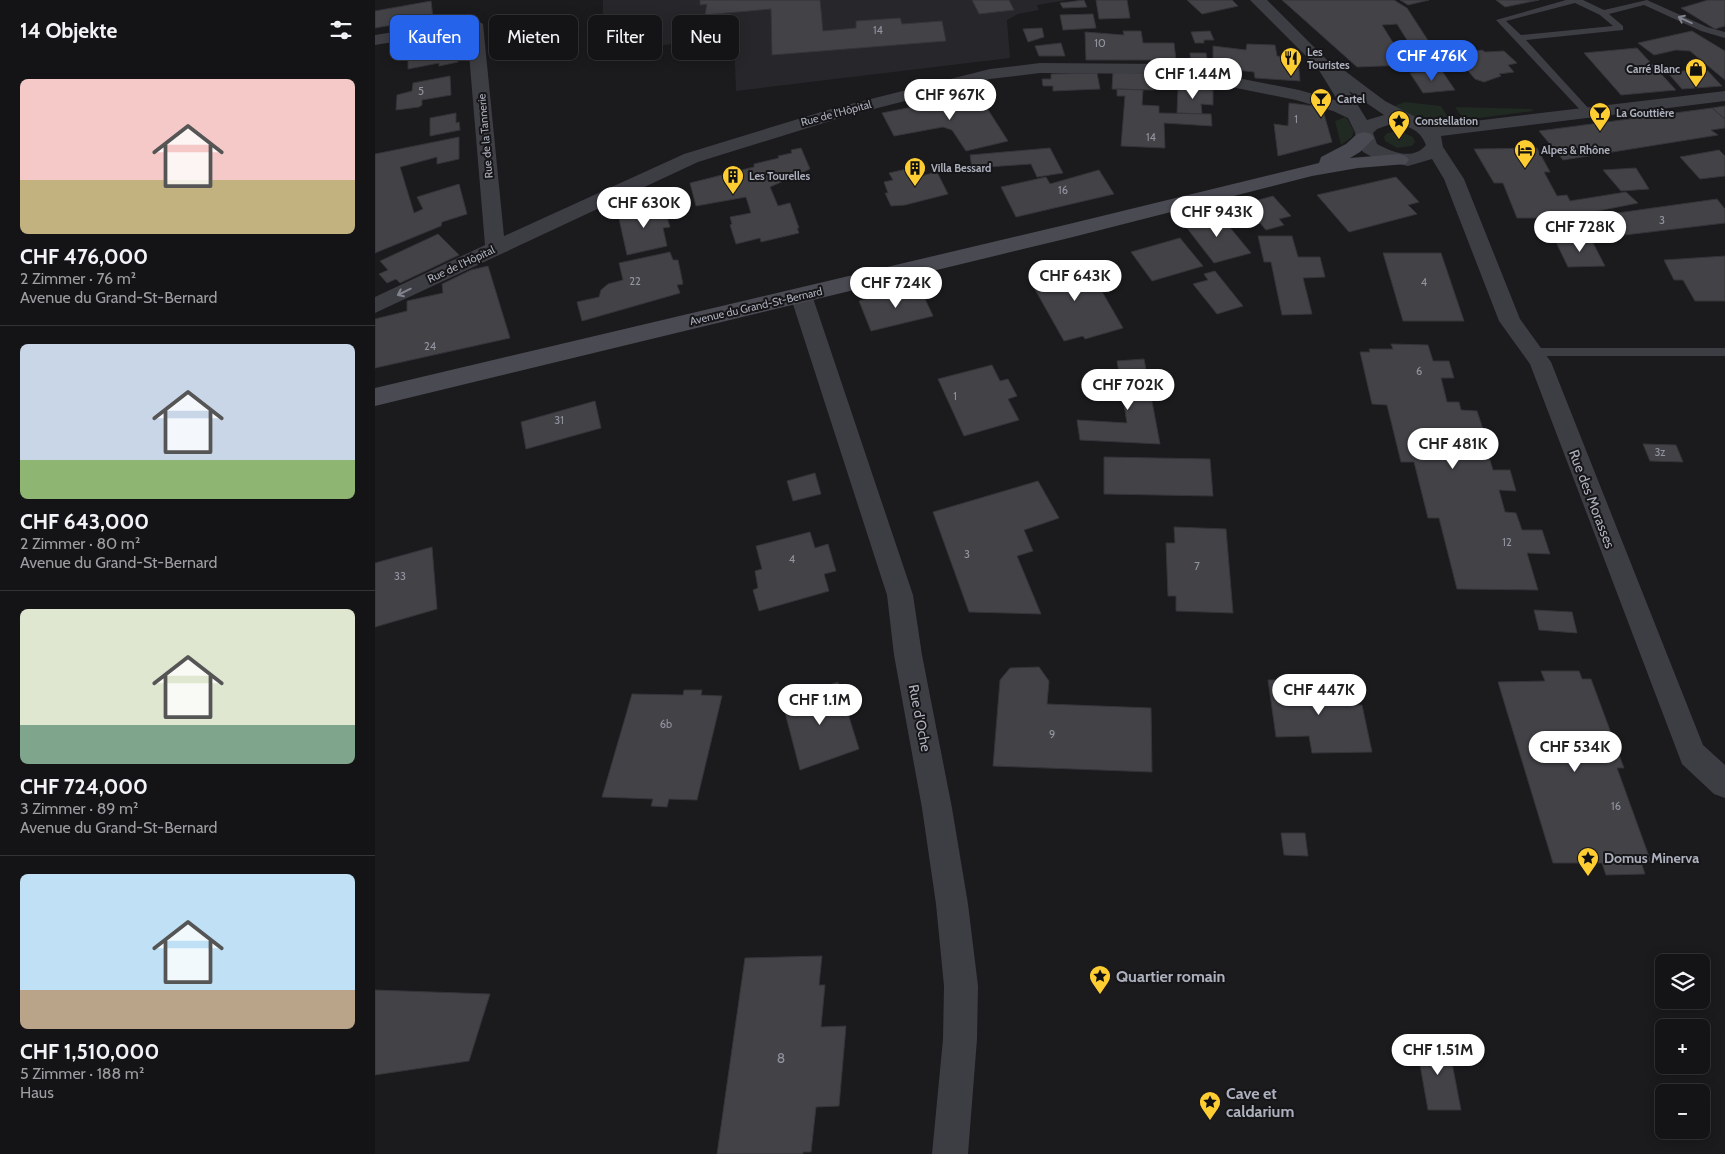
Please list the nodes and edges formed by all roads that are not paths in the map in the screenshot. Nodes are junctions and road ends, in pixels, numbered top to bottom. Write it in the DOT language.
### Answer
graph roads {
  1 [pos="1258,0"];
  2 [pos="1603,13"];
  3 [pos="1725,35"];
  4 [pos="1519,38"];
  5 [pos="375,40"];
  6 [pos="1324,64"];
  7 [pos="1299,95"];
  8 [pos="1342,95"];
  9 [pos="1725,96"];
  10 [pos="1587,112"];
  11 [pos="1355,115"];
  12 [pos="1391,120"];
  13 [pos="1426,134"];
  14 [pos="1364,135"];
  15 [pos="1403,160"];
  16 [pos="1311,170"];
  17 [pos="1465,208"];
  18 [pos="495,248"];
  19 [pos="801,295"];
  20 [pos="375,306"];
  21 [pos="1534,352"];
  22 [pos="1725,352"];
  23 [pos="375,397"];
  24 [pos="1725,784"];
  25 [pos="950,1154"];
  1 -- 6 [label="street"];
  3 -- 2 [label="lane, one-way"];
  2 -- 4 [label="lane"];
  2 -- 4 [label="lane"];
  4 -- 10 [label="lane"];
  5 -- 18 [label="street, Rue de la Tannerie"];
  6 -- 8 [label="street, Rue des Morasses"];
  6 -- 13 [label="street"];
  7 -- 8 [label="street"];
  7 -- 11 [label="street, Rue de l'Hôpital"];
  7 -- 18 [label="street, Rue de l'Hôpital"];
  8 -- 11 [label="street, Rue des Morasses"];
  8 -- 12 [label="street"];
  9 -- 10 [label="street"];
  10 -- 13 [label="street"];
  11 -- 14 [label="street, Rue des Morasses"];
  12 -- 13 [label="street"];
  12 -- 14 [label="street"];
  13 -- 15 [label="street"];
  13 -- 17 [label="street, Rue des Morasses"];
  14 -- 15 [label="street, Rue des Morasses"];
  14 -- 16 [label="street, Avenue du Grand-St-Bernard"];
  15 -- 16 [label="street, Avenue du Grand-St-Bernard"];
  15 -- 17 [label="street, Rue des Morasses"];
  16 -- 19 [label="street, Avenue du Grand-St-Bernard"];
  17 -- 21 [label="street, Rue des Morasses"];
  18 -- 20 [label="street, Rue de l'Hôpital, one-way"];
  19 -- 23 [label="street, Avenue du Grand-St-Bernard"];
  19 -- 25 [label="street, Rue d'Oche"];
  21 -- 22 [label="lane"];
  21 -- 24 [label="street, Rue des Morasses"];
}
